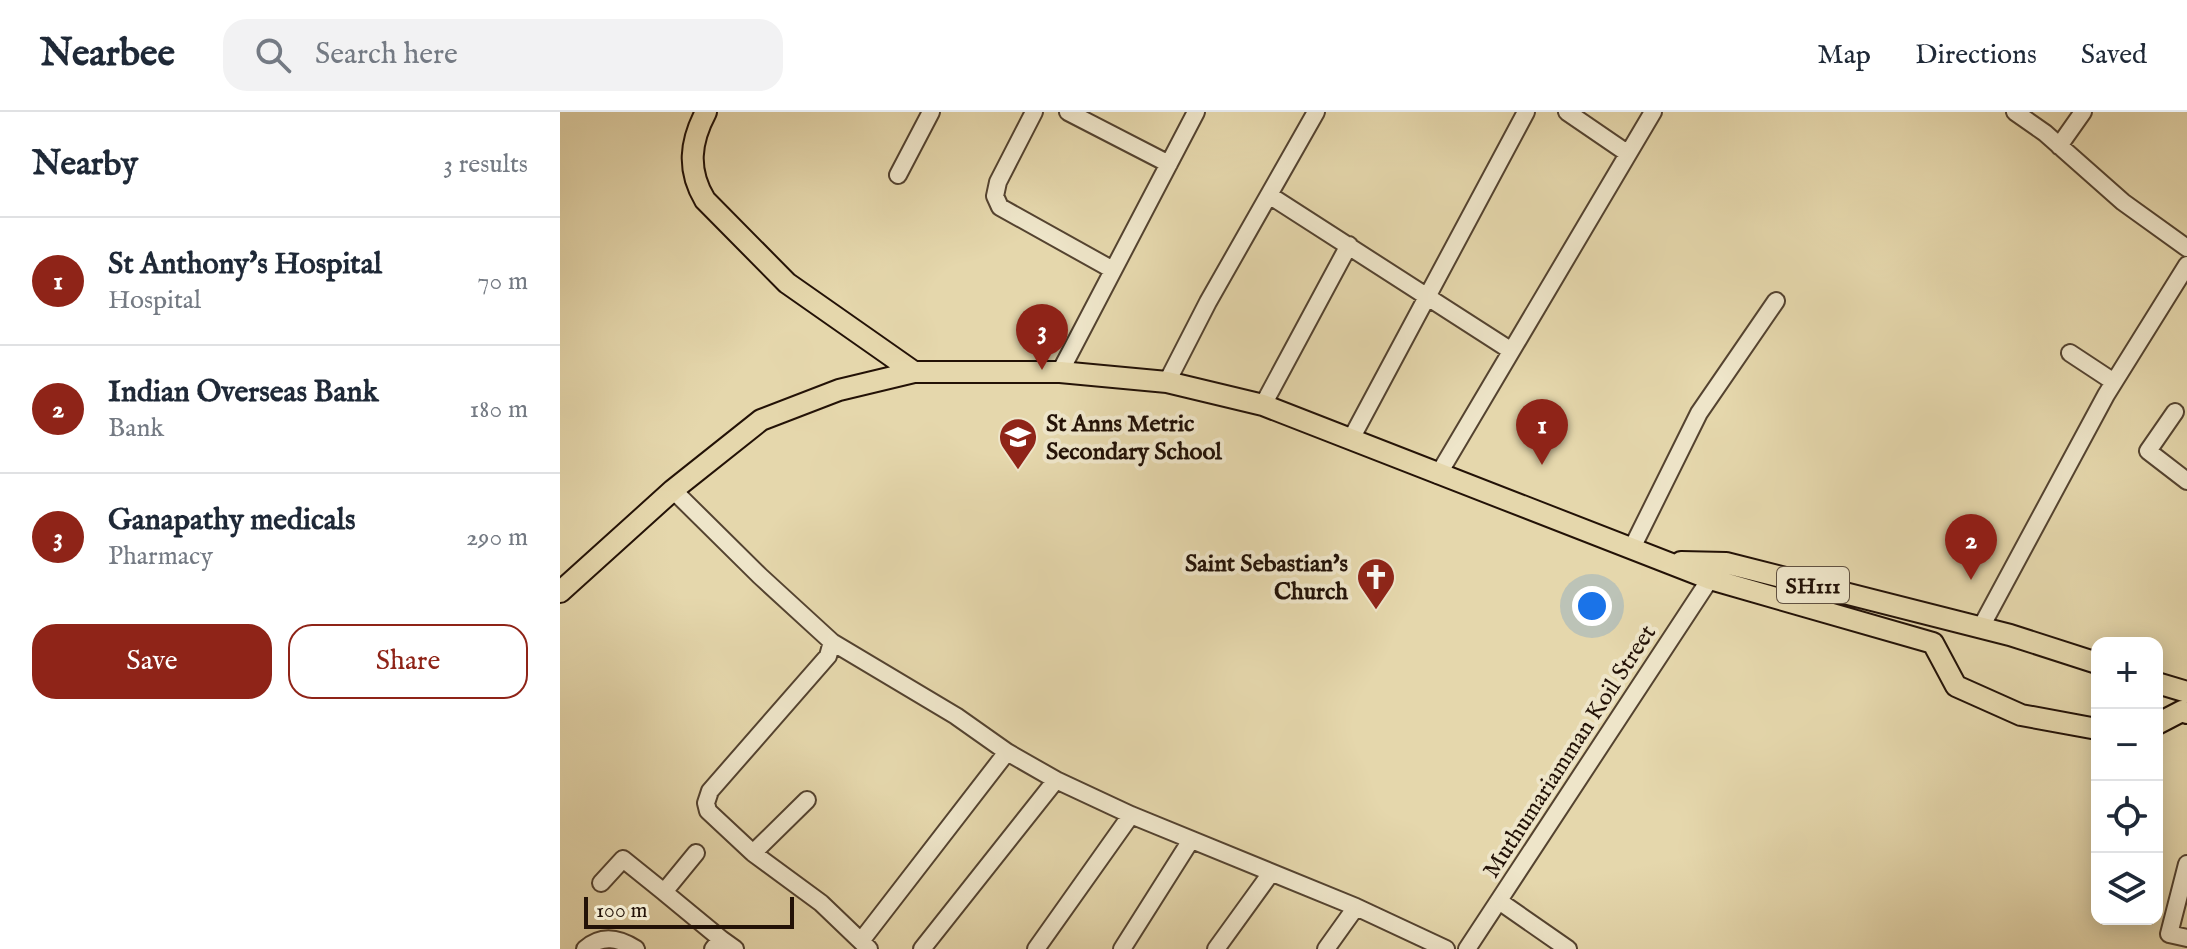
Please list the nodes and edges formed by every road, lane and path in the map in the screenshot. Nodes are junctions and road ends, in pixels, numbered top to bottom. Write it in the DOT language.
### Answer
graph roads {
  1 [pos="706,112"];
  2 [pos="931,112"];
  3 [pos="1034,112"];
  4 [pos="1068,112"];
  5 [pos="1196,112"];
  6 [pos="1316,112"];
  7 [pos="1526,112"];
  8 [pos="1567,112"];
  9 [pos="1653,112"];
  10 [pos="2015,112"];
  11 [pos="2083,112"];
  12 [pos="2059,146"];
  13 [pos="1627,153"];
  14 [pos="1169,164"];
  15 [pos="898,175"];
  16 [pos="1269,195"];
  17 [pos="1349,245"];
  18 [pos="2187,248"];
  19 [pos="2187,265"];
  20 [pos="1113,270"];
  21 [pos="1429,296"];
  22 [pos="1776,301"];
  23 [pos="1510,350"];
  24 [pos="2070,353"];
  25 [pos="914,372"];
  26 [pos="1060,372"];
  27 [pos="1167,382"];
  28 [pos="2114,382"];
  29 [pos="1263,405"];
  30 [pos="2175,412"];
  31 [pos="1351,439"];
  32 [pos="1438,475"];
  33 [pos="2187,481"];
  34 [pos="673,490"];
  35 [pos="1632,548"];
  36 [pos="1669,562"];
  37 [pos="1710,579"];
  38 [pos="560,592"];
  39 [pos="1980,629"];
  40 [pos="832,642"];
  41 [pos="2091,661"];
  42 [pos="2187,713"];
  43 [pos="2163,721"];
  44 [pos="2091,728"];
  45 [pos="1007,752"];
  46 [pos="1056,780"];
  47 [pos="807,800"];
  48 [pos="1131,815"];
  49 [pos="1191,840"];
  50 [pos="696,853"];
  51 [pos="753,853"];
  52 [pos="2187,864"];
  53 [pos="1271,873"];
  54 [pos="601,883"];
  55 [pos="664,892"];
  56 [pos="1499,901"];
  57 [pos="1356,907"];
  58 [pos="2187,938"];
  59 [pos="865,945"];
  60 [pos="723,946"];
  61 [pos="585,949"];
  62 [pos="636,949"];
  63 [pos="922,949"];
  64 [pos="1036,949"];
  65 [pos="1122,949"];
  66 [pos="1216,949"];
  67 [pos="1326,949"];
  68 [pos="1446,949"];
  69 [pos="1467,949"];
  70 [pos="1568,949"];
  1 -- 25 [label="main road"];
  2 -- 15 [label="street"];
  3 -- 20 [label="street"];
  4 -- 14 [label="street"];
  5 -- 14 [label="street"];
  6 -- 16 [label="street"];
  7 -- 21 [label="street"];
  8 -- 13 [label="street"];
  9 -- 13 [label="street"];
  10 -- 12 [label="street"];
  11 -- 12 [label="street"];
  12 -- 18 [label="street"];
  13 -- 23 [label="street"];
  14 -- 20 [label="street"];
  16 -- 17 [label="street"];
  16 -- 27 [label="street"];
  17 -- 21 [label="street"];
  17 -- 29 [label="street"];
  19 -- 28 [label="street"];
  20 -- 26 [label="street"];
  21 -- 23 [label="street"];
  21 -- 31 [label="street"];
  22 -- 35 [label="street"];
  23 -- 32 [label="street"];
  24 -- 28 [label="street"];
  25 -- 26 [label="main road, SH111"];
  25 -- 34 [label="main road, SH111"];
  26 -- 27 [label="main road, SH111"];
  27 -- 29 [label="main road, SH111"];
  28 -- 39 [label="street"];
  29 -- 31 [label="main road, SH111"];
  30 -- 33 [label="street"];
  31 -- 32 [label="main road, SH111"];
  32 -- 35 [label="main road, SH111"];
  34 -- 38 [label="main road, SH111"];
  34 -- 40 [label="street"];
  35 -- 36 [label="main road, SH111"];
  36 -- 37 [label="main road, SH111"];
  36 -- 39 [label="main road, SH111"];
  37 -- 44 [label="main road, SH111"];
  37 -- 56 [label="street, Muthumariamman Koil Street"];
  39 -- 41 [label="main road"];
  40 -- 45 [label="street"];
  40 -- 51 [label="street"];
  42 -- 43 [label="main road"];
  45 -- 46 [label="street"];
  45 -- 59 [label="street"];
  46 -- 48 [label="street"];
  46 -- 63 [label="street"];
  47 -- 51 [label="street"];
  48 -- 49 [label="street"];
  48 -- 64 [label="street"];
  49 -- 53 [label="street"];
  49 -- 65 [label="street"];
  50 -- 55 [label="street"];
  51 -- 59 [label="street"];
  52 -- 58 [label="street"];
  53 -- 57 [label="street"];
  53 -- 66 [label="street"];
  54 -- 55 [label="street"];
  55 -- 60 [label="street"];
  56 -- 69 [label="street, Muthumariamman Koil Street"];
  56 -- 70 [label="street"];
  57 -- 67 [label="street"];
  57 -- 68 [label="street"];
  61 -- 62 [label="street"];
}
